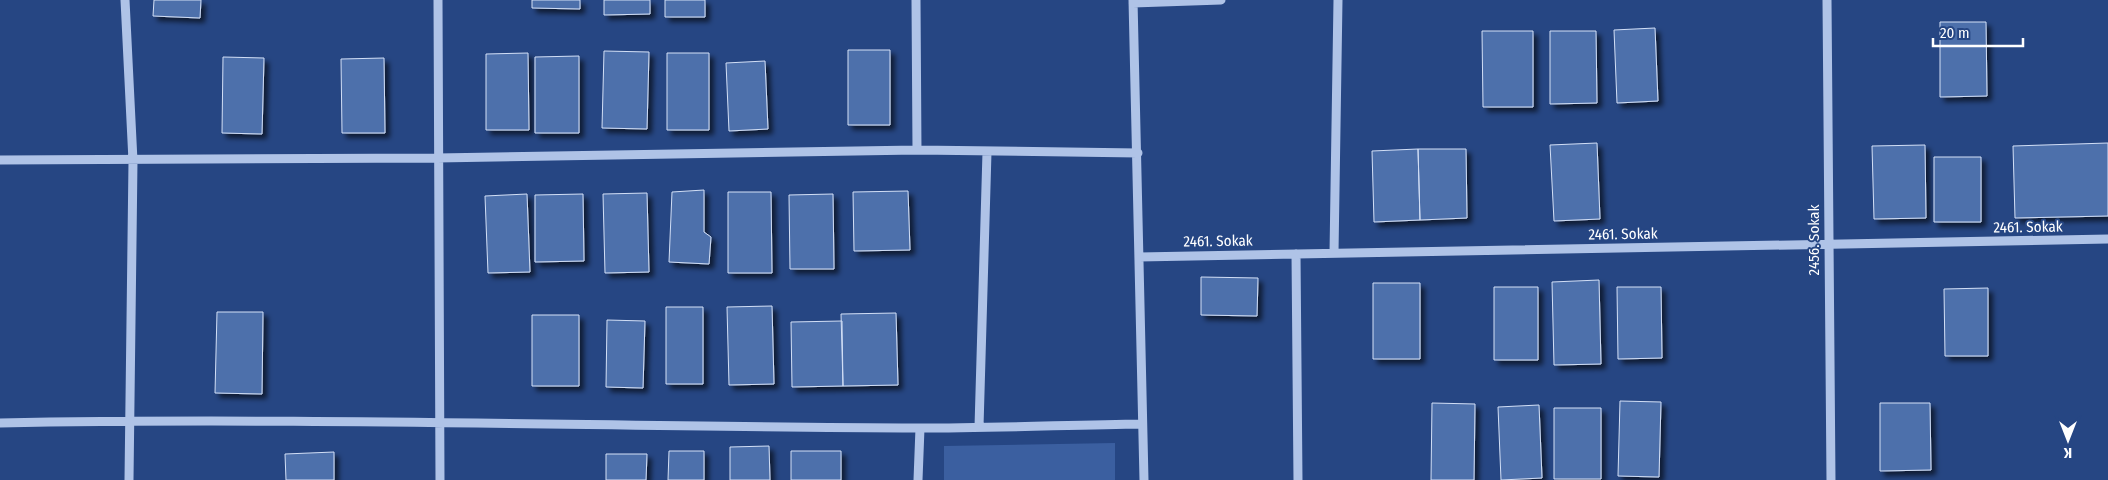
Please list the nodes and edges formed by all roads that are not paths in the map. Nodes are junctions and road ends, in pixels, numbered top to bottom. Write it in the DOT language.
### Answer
graph roads {
  1 [pos="125,0"];
  2 [pos="438,0"];
  3 [pos="916,0"];
  4 [pos="1221,0"];
  5 [pos="1338,0"];
  6 [pos="1827,0"];
  7 [pos="1133,1"];
  8 [pos="917,150"];
  9 [pos="987,152"];
  10 [pos="1138,153"];
  11 [pos="437,158"];
  12 [pos="0,160"];
  13 [pos="133,161"];
  14 [pos="2108,239"];
  15 [pos="1827,245"];
  16 [pos="1334,253"];
  17 [pos="1296,254"];
  18 [pos="1139,257"];
  19 [pos="129,421"];
  20 [pos="439,422"];
  21 [pos="0,423"];
  22 [pos="1142,424"];
  23 [pos="980,427"];
  24 [pos="920,428"];
  25 [pos="129,480"];
  26 [pos="440,480"];
  27 [pos="918,480"];
  28 [pos="1144,480"];
  29 [pos="1298,480"];
  30 [pos="1831,480"];
  1 -- 13 [label="street"];
  2 -- 11 [label="street"];
  3 -- 8 [label="street"];
  4 -- 7 [label="street"];
  5 -- 16 [label="street"];
  6 -- 15 [label="street, 2456. Sokak"];
  7 -- 10 [label="street"];
  8 -- 9 [label="street"];
  8 -- 11 [label="street"];
  9 -- 10 [label="street"];
  9 -- 23 [label="street"];
  10 -- 18 [label="street"];
  11 -- 13 [label="street"];
  11 -- 20 [label="street"];
  12 -- 13 [label="street"];
  13 -- 19 [label="street"];
  14 -- 15 [label="street, 2461. Sokak"];
  15 -- 16 [label="street, 2461. Sokak"];
  15 -- 30 [label="street, 2456. Sokak"];
  16 -- 17 [label="street, 2461. Sokak"];
  17 -- 18 [label="street, 2461. Sokak"];
  17 -- 29 [label="street"];
  18 -- 22 [label="street"];
  19 -- 20 [label="street"];
  19 -- 21 [label="street"];
  19 -- 25 [label="street"];
  20 -- 24 [label="street"];
  20 -- 26 [label="street"];
  22 -- 23 [label="street"];
  22 -- 28 [label="street"];
  23 -- 24 [label="street"];
  24 -- 27 [label="street"];
}
